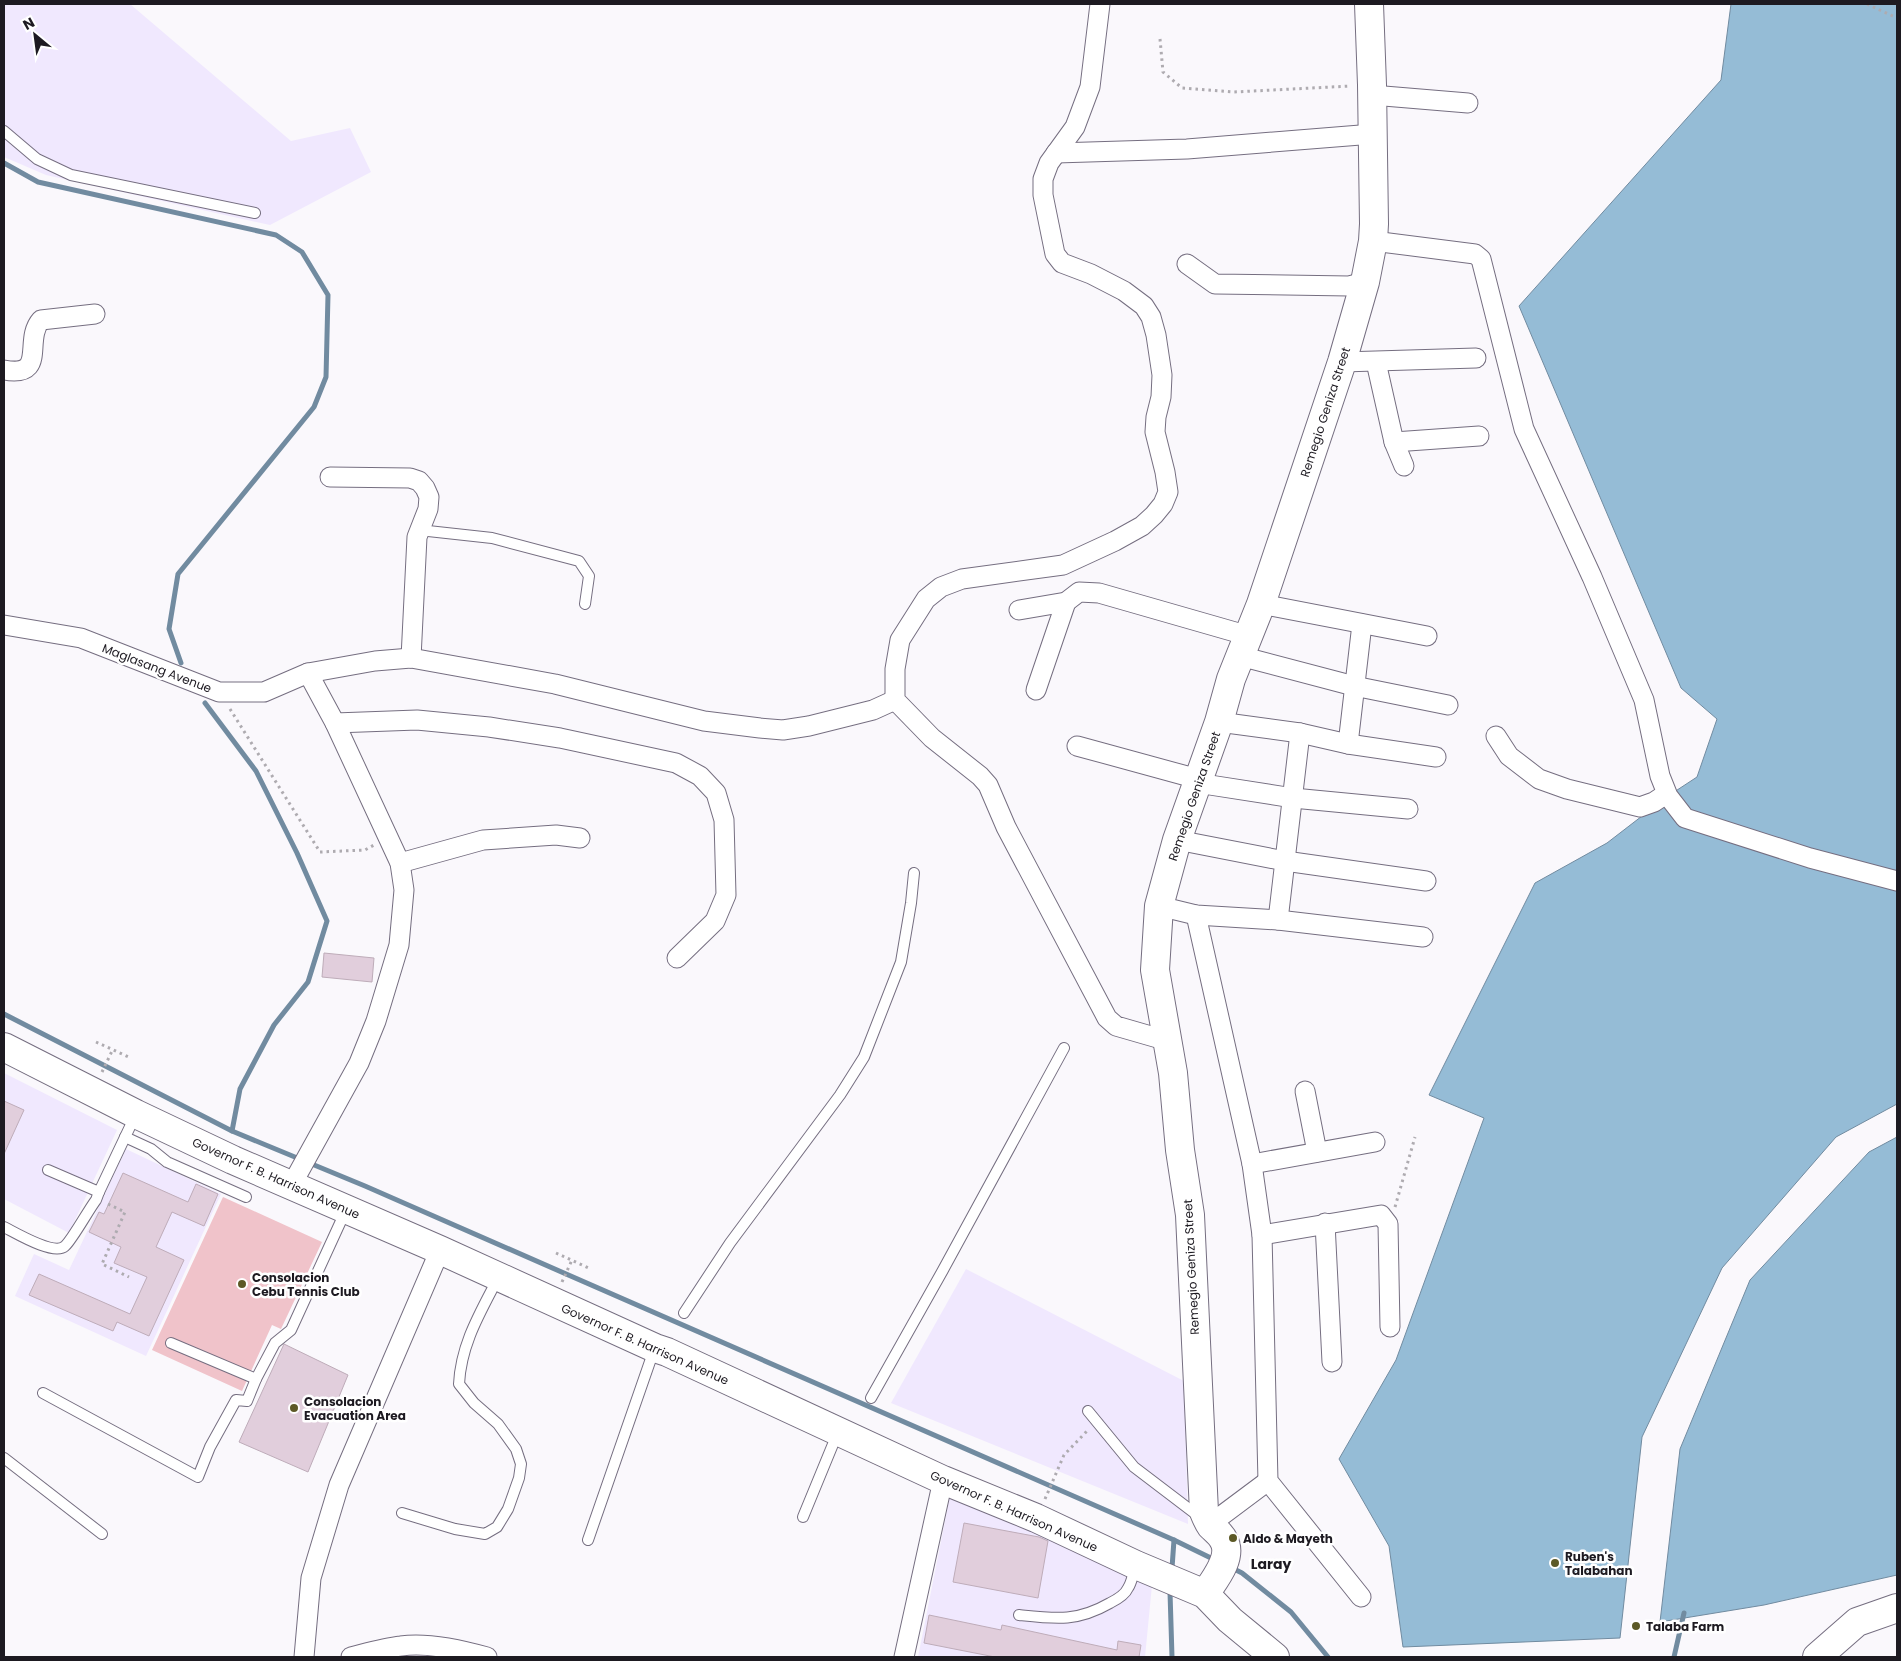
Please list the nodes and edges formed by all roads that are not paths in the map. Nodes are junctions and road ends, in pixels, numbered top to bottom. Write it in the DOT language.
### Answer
graph roads {
  1 [pos="1100,4"];
  2 [pos="1369,4"];
  3 [pos="1372,90"];
  4 [pos="1468,103"];
  5 [pos="4,131"];
  6 [pos="1373,134"];
  7 [pos="1056,153"];
  8 [pos="255,213"];
  9 [pos="1373,240"];
  10 [pos="1187,264"];
  11 [pos="1366,282"];
  12 [pos="95,314"];
  13 [pos="1476,358"];
  14 [pos="1342,362"];
  15 [pos="1376,362"];
  16 [pos="4,370"];
  17 [pos="1479,436"];
  18 [pos="1394,442"];
  19 [pos="1404,466"];
  20 [pos="330,478"];
  21 [pos="419,530"];
  22 [pos="1066,602"];
  23 [pos="585,604"];
  24 [pos="1261,604"];
  25 [pos="1019,610"];
  26 [pos="1362,624"];
  27 [pos="4,625"];
  28 [pos="1428,636"];
  29 [pos="1244,646"];
  30 [pos="411,658"];
  31 [pos="308,674"];
  32 [pos="1354,686"];
  33 [pos="1036,690"];
  34 [pos="895,700"];
  35 [pos="1448,705"];
  36 [pos="1219,722"];
  37 [pos="336,723"];
  38 [pos="1300,733"];
  39 [pos="1496,736"];
  40 [pos="1348,744"];
  41 [pos="1077,746"];
  42 [pos="1436,757"];
  43 [pos="1198,781"];
  44 [pos="1666,794"];
  45 [pos="1293,798"];
  46 [pos="1408,810"];
  47 [pos="580,838"];
  48 [pos="1177,840"];
  49 [pos="1285,861"];
  50 [pos="400,863"];
  51 [pos="914,874"];
  52 [pos="1426,880"];
  53 [pos="1897,881"];
  54 [pos="1160,906"];
  55 [pos="1196,915"];
  56 [pos="1278,920"];
  57 [pos="1423,937"];
  58 [pos="677,958"];
  59 [pos="1168,1041"];
  60 [pos="4,1047"];
  61 [pos="1064,1048"];
  62 [pos="1305,1090"];
  63 [pos="130,1125"];
  64 [pos="1375,1142"];
  65 [pos="1317,1152"];
  66 [pos="1252,1164"];
  67 [pos="301,1167"];
  68 [pos="48,1170"];
  69 [pos="99,1192"];
  70 [pos="246,1197"];
  71 [pos="346,1210"];
  72 [pos="1325,1223"];
  73 [pos="4,1227"];
  74 [pos="1262,1235"];
  75 [pos="440,1250"];
  76 [pos="498,1278"];
  77 [pos="684,1313"];
  78 [pos="1390,1327"];
  79 [pos="171,1343"];
  80 [pos="655,1348"];
  81 [pos="1332,1362"];
  82 [pos="256,1379"];
  83 [pos="43,1393"];
  84 [pos="871,1398"];
  85 [pos="1088,1410"];
  86 [pos="838,1431"];
  87 [pos="4,1458"];
  88 [pos="943,1480"];
  89 [pos="1268,1481"];
  90 [pos="402,1513"];
  91 [pos="803,1517"];
  92 [pos="1210,1525"];
  93 [pos="102,1534"];
  94 [pos="588,1540"];
  95 [pos="1136,1565"];
  96 [pos="1216,1575"];
  97 [pos="1361,1597"];
  98 [pos="1897,1608"];
  99 [pos="1020,1615"];
  100 [pos="304,1657"];
  101 [pos="351,1657"];
  102 [pos="487,1657"];
  103 [pos="904,1657"];
  104 [pos="1275,1657"];
  105 [pos="1817,1657"];
  1 -- 7 [label="street"];
  2 -- 3 [label="street, Remegio Geniza Street"];
  3 -- 4 [label="street"];
  3 -- 6 [label="street, Remegio Geniza Street"];
  5 -- 8 [label="lane"];
  6 -- 7 [label="street"];
  6 -- 9 [label="street, Remegio Geniza Street"];
  7 -- 34 [label="street"];
  9 -- 11 [label="street, Remegio Geniza Street"];
  9 -- 44 [label="street"];
  10 -- 11 [label="street"];
  11 -- 14 [label="street, Remegio Geniza Street"];
  12 -- 16 [label="street"];
  13 -- 15 [label="street"];
  14 -- 15 [label="street"];
  14 -- 24 [label="street, Remegio Geniza Street"];
  15 -- 18 [label="street"];
  17 -- 18 [label="street"];
  18 -- 19 [label="street"];
  20 -- 21 [label="street"];
  21 -- 23 [label="lane"];
  21 -- 30 [label="street"];
  22 -- 25 [label="street"];
  22 -- 29 [label="street"];
  22 -- 33 [label="street"];
  24 -- 26 [label="street"];
  24 -- 29 [label="street, Remegio Geniza Street"];
  26 -- 28 [label="street"];
  26 -- 32 [label="street"];
  27 -- 31 [label="street, Maglasang Avenue"];
  29 -- 32 [label="street"];
  29 -- 36 [label="street, Remegio Geniza Street"];
  30 -- 31 [label="street, Maglasang Avenue"];
  30 -- 34 [label="street, Maglasang Avenue"];
  31 -- 37 [label="street"];
  32 -- 35 [label="street"];
  32 -- 40 [label="street"];
  34 -- 59 [label="street"];
  36 -- 38 [label="street"];
  36 -- 43 [label="street, Remegio Geniza Street"];
  37 -- 50 [label="street"];
  37 -- 58 [label="street"];
  38 -- 40 [label="street"];
  38 -- 45 [label="street"];
  39 -- 44 [label="street"];
  40 -- 42 [label="street"];
  41 -- 43 [label="street"];
  43 -- 45 [label="street"];
  43 -- 48 [label="street, Remegio Geniza Street"];
  44 -- 53 [label="street"];
  45 -- 46 [label="street"];
  45 -- 49 [label="street"];
  47 -- 50 [label="street"];
  48 -- 49 [label="street"];
  48 -- 54 [label="street, Remegio Geniza Street"];
  49 -- 52 [label="street"];
  49 -- 56 [label="street"];
  50 -- 67 [label="street"];
  51 -- 77 [label="lane"];
  54 -- 55 [label="street"];
  54 -- 59 [label="street, Remegio Geniza Street"];
  55 -- 56 [label="street"];
  55 -- 66 [label="street"];
  56 -- 57 [label="street"];
  59 -- 92 [label="street, Remegio Geniza Street"];
  60 -- 63 [label="street, Governor F. B. Harrison Avenue"];
  61 -- 84 [label="lane"];
  62 -- 65 [label="street"];
  63 -- 67 [label="street, Governor F. B. Harrison Avenue"];
  63 -- 69 [label="lane"];
  63 -- 70 [label="lane"];
  64 -- 65 [label="street"];
  65 -- 66 [label="street"];
  66 -- 74 [label="street"];
  67 -- 71 [label="street, Governor F. B. Harrison Avenue"];
  68 -- 69 [label="lane"];
  69 -- 73 [label="lane"];
  71 -- 75 [label="street, Governor F. B. Harrison Avenue"];
  71 -- 82 [label="lane"];
  72 -- 74 [label="street"];
  72 -- 78 [label="street"];
  72 -- 81 [label="street"];
  74 -- 89 [label="street"];
  75 -- 76 [label="street, Governor F. B. Harrison Avenue"];
  75 -- 100 [label="street"];
  76 -- 80 [label="street, Governor F. B. Harrison Avenue"];
  76 -- 90 [label="lane"];
  79 -- 82 [label="lane"];
  80 -- 86 [label="street, Governor F. B. Harrison Avenue"];
  80 -- 94 [label="lane"];
  82 -- 83 [label="lane"];
  85 -- 92 [label="lane"];
  86 -- 88 [label="street, Governor F. B. Harrison Avenue"];
  86 -- 91 [label="lane"];
  87 -- 93 [label="lane"];
  88 -- 95 [label="street, Governor F. B. Harrison Avenue"];
  88 -- 103 [label="street"];
  89 -- 92 [label="street"];
  89 -- 97 [label="street"];
  92 -- 96 [label="street, Remegio Geniza Street"];
  95 -- 96 [label="street, Governor F. B. Harrison Avenue"];
  95 -- 99 [label="lane"];
  96 -- 104 [label="street, Governor F. B. Harrison Avenue"];
  98 -- 105 [label="street"];
  101 -- 102 [label="street"];
}
